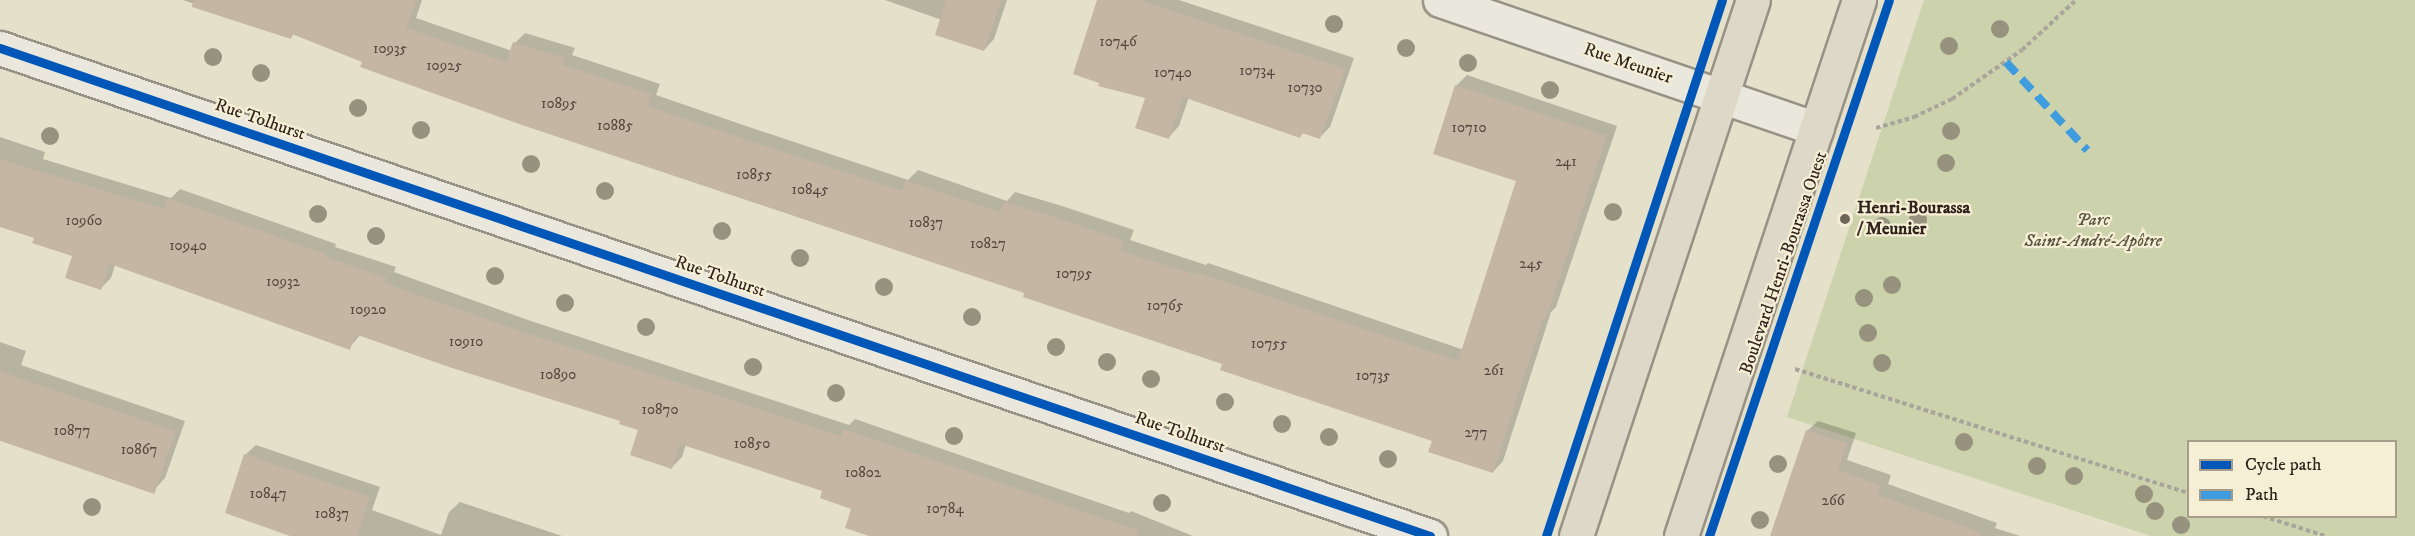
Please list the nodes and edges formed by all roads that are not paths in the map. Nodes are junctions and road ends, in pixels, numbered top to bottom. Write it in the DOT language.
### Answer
graph roads {
  1 [pos="1440,0"];
  2 [pos="1753,0"];
  3 [pos="1859,0"];
  4 [pos="0,48"];
  5 [pos="1721,97"];
  6 [pos="1816,129"];
  7 [pos="1430,536"];
  8 [pos="1576,536"];
  9 [pos="1681,536"];
  1 -- 5 [label="street, Rue Meunier"];
  2 -- 5 [label="main road"];
  3 -- 6 [label="main road, Boulevard Henri-Bourassa Ouest"];
  4 -- 7 [label="street, Rue Tolhurst"];
  5 -- 6 [label="street, Rue Meunier"];
  5 -- 8 [label="main road"];
  6 -- 9 [label="main road, Boulevard Henri-Bourassa Ouest"];
}
